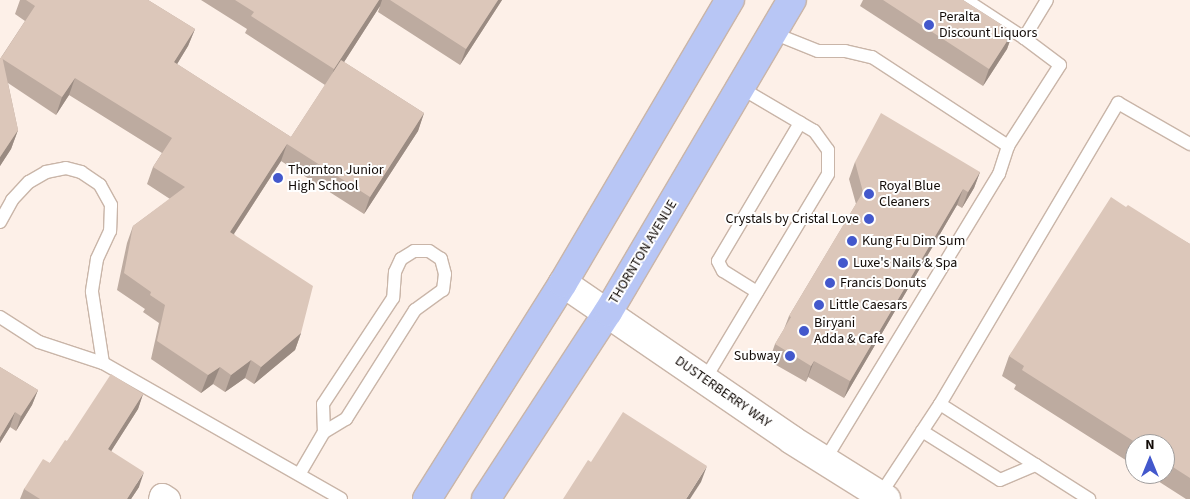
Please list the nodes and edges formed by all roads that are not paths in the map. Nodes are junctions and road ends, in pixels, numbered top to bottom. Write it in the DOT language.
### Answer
graph roads {
  1 [pos="730,0"];
  2 [pos="792,0"];
  3 [pos="966,0"];
  4 [pos="1047,0"];
  5 [pos="773,32"];
  6 [pos="1024,38"];
  7 [pos="741,88"];
  8 [pos="800,123"];
  9 [pos="1190,144"];
  10 [pos="1008,146"];
  11 [pos="0,222"];
  12 [pos="563,283"];
  13 [pos="757,292"];
  14 [pos="608,312"];
  15 [pos="0,317"];
  16 [pos="103,363"];
  17 [pos="705,379"];
  18 [pos="940,404"];
  19 [pos="922,431"];
  20 [pos="324,432"];
  21 [pos="825,460"];
  22 [pos="1036,466"];
  23 [pos="300,473"];
  24 [pos="883,497"];
  25 [pos="161,499"];
  26 [pos="167,499"];
  27 [pos="341,499"];
  28 [pos="427,499"];
  29 [pos="486,499"];
  30 [pos="1089,499"];
  1 -- 12 [label="main road"];
  2 -- 5 [label="main road, THORNTON AVENUE"];
  3 -- 6 [label="lane"];
  4 -- 6 [label="lane"];
  5 -- 7 [label="main road, THORNTON AVENUE"];
  5 -- 10 [label="lane"];
  6 -- 10 [label="lane"];
  7 -- 8 [label="lane"];
  7 -- 14 [label="main road, THORNTON AVENUE"];
  8 -- 13 [label="lane"];
  8 -- 13 [label="lane"];
  9 -- 18 [label="lane"];
  10 -- 21 [label="lane"];
  11 -- 16 [label="lane"];
  12 -- 14 [label="main road, DUSTERBERRY WAY"];
  12 -- 28 [label="main road"];
  13 -- 17 [label="lane"];
  14 -- 17 [label="main road, DUSTERBERRY WAY"];
  14 -- 29 [label="main road, THORNTON AVENUE"];
  15 -- 16 [label="lane"];
  16 -- 23 [label="lane"];
  17 -- 21 [label="main road, DUSTERBERRY WAY"];
  18 -- 19 [label="lane"];
  18 -- 22 [label="lane"];
  19 -- 22 [label="lane"];
  19 -- 24 [label="lane"];
  20 -- 20 [label="lane"];
  20 -- 23 [label="lane"];
  21 -- 24 [label="main road, DUSTERBERRY WAY"];
  22 -- 30 [label="lane"];
  23 -- 27 [label="lane"];
  25 -- 26 [label="street"];
}
